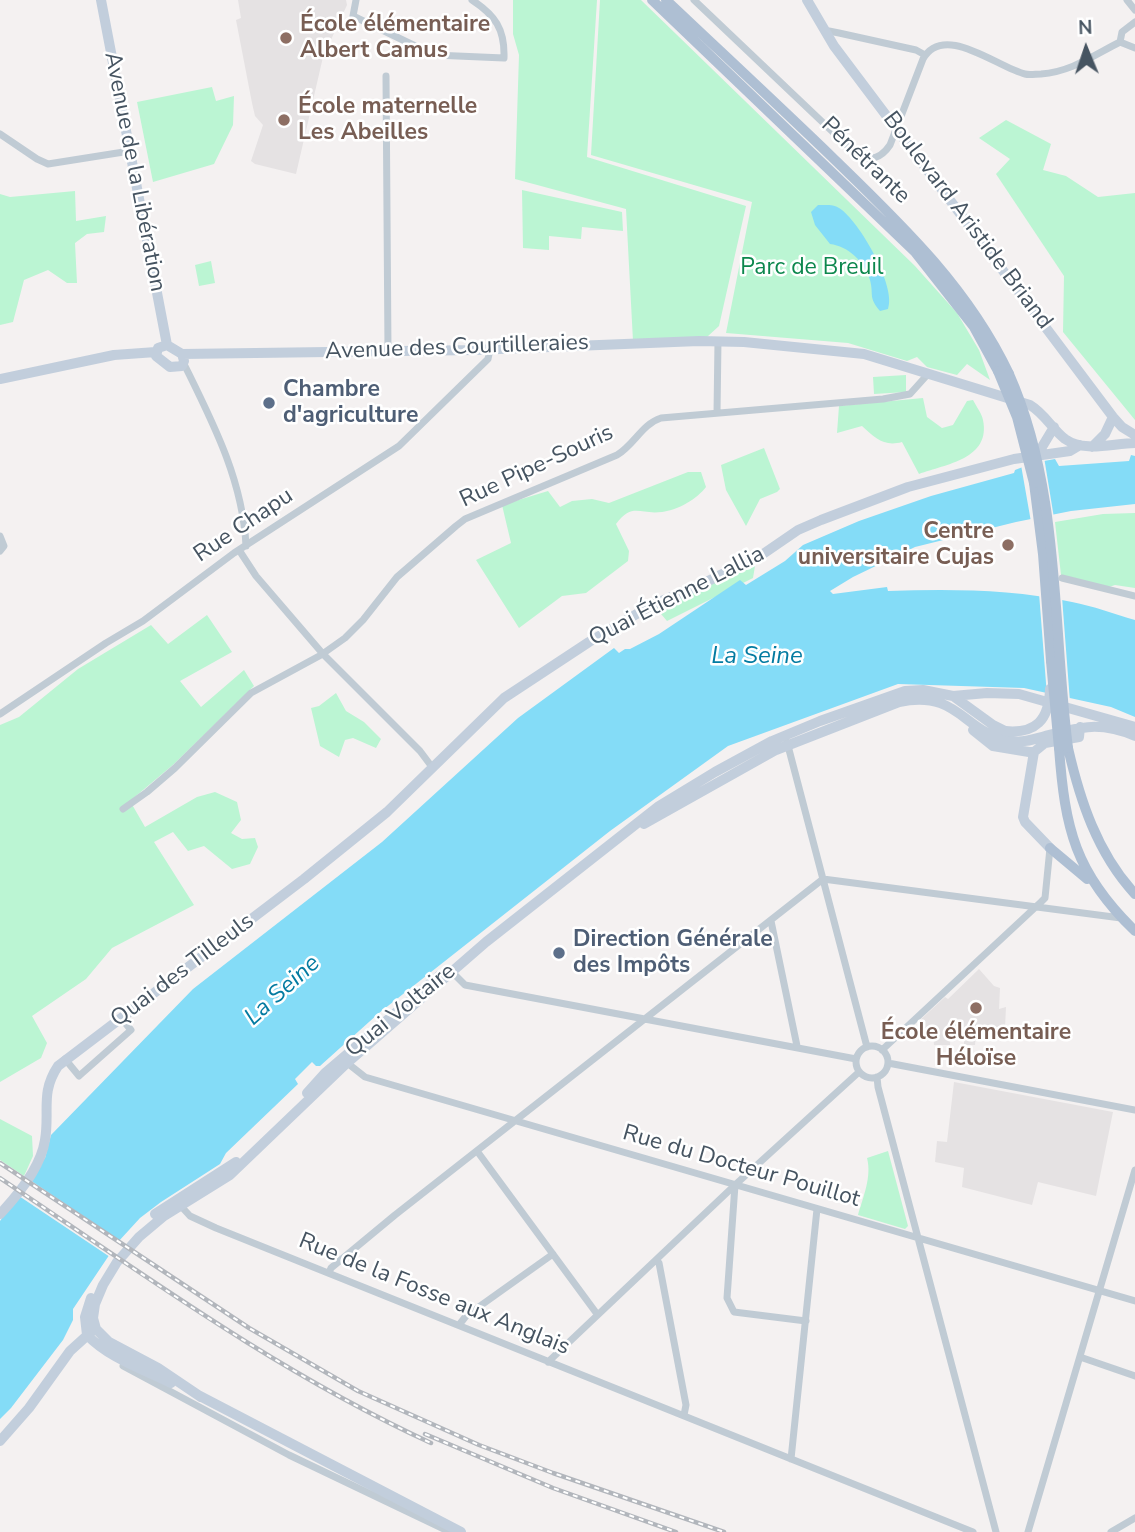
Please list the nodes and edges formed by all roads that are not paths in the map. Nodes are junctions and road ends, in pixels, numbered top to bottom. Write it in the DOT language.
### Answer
graph roads {
  1 [pos="101,0"];
  2 [pos="356,0"];
  3 [pos="472,0"];
  4 [pos="652,0"];
  5 [pos="666,0"];
  6 [pos="694,0"];
  7 [pos="807,0"];
  8 [pos="1127,0"];
  9 [pos="1135,10"];
  10 [pos="1135,22"];
  11 [pos="825,33"];
  12 [pos="1120,42"];
  13 [pos="1135,48"];
  14 [pos="925,55"];
  15 [pos="386,76"];
  16 [pos="896,128"];
  17 [pos="0,134"];
  18 [pos="130,151"];
  19 [pos="718,341"];
  20 [pos="167,345"];
  21 [pos="490,349"];
  22 [pos="388,351"];
  23 [pos="156,352"];
  24 [pos="183,359"];
  25 [pos="1003,372"];
  26 [pos="928,374"];
  27 [pos="0,379"];
  28 [pos="717,413"];
  29 [pos="1113,416"];
  30 [pos="1054,427"];
  31 [pos="1135,435"];
  32 [pos="1063,436"];
  33 [pos="1135,443"];
  34 [pos="1080,445"];
  35 [pos="1092,447"];
  36 [pos="1054,454"];
  37 [pos="1032,456"];
  38 [pos="0,536"];
  39 [pos="242,548"];
  40 [pos="0,551"];
  41 [pos="1062,578"];
  42 [pos="1135,596"];
  43 [pos="323,654"];
  44 [pos="1051,661"];
  45 [pos="953,696"];
  46 [pos="913,699"];
  47 [pos="1079,710"];
  48 [pos="0,714"];
  49 [pos="1080,727"];
  50 [pos="1135,727"];
  51 [pos="1135,736"];
  52 [pos="786,740"];
  53 [pos="1063,748"];
  54 [pos="1034,751"];
  55 [pos="432,767"];
  56 [pos="123,809"];
  57 [pos="1051,848"];
  58 [pos="823,879"];
  59 [pos="1095,886"];
  60 [pos="1135,894"];
  61 [pos="1036,906"];
  62 [pos="1122,918"];
  63 [pos="771,921"];
  64 [pos="1135,931"];
  65 [pos="450,971"];
  66 [pos="121,1018"];
  67 [pos="646,1018"];
  68 [pos="797,1046"];
  69 [pos="867,1047"];
  70 [pos="882,1049"];
  71 [pos="65,1059"];
  72 [pos="856,1059"];
  73 [pos="345,1061"];
  74 [pos="888,1063"];
  75 [pos="859,1072"];
  76 [pos="877,1077"];
  77 [pos="1135,1110"];
  78 [pos="517,1121"];
  79 [pos="477,1151"];
  80 [pos="1135,1170"];
  81 [pos="736,1185"];
  82 [pos="179,1202"];
  83 [pos="817,1209"];
  84 [pos="0,1214"];
  85 [pos="917,1238"];
  86 [pos="553,1254"];
  87 [pos="656,1259"];
  88 [pos="329,1273"];
  89 [pos="1100,1291"];
  90 [pos="1135,1301"];
  91 [pos="597,1314"];
  92 [pos="806,1321"];
  93 [pos="459,1325"];
  94 [pos="92,1332"];
  95 [pos="127,1356"];
  96 [pos="1080,1357"];
  97 [pos="548,1362"];
  98 [pos="1135,1376"];
  99 [pos="221,1413"];
  100 [pos="684,1415"];
  101 [pos="0,1441"];
  102 [pos="791,1459"];
  103 [pos="1135,1518"];
  104 [pos="450,1532"];
  105 [pos="461,1532"];
  106 [pos="973,1532"];
  107 [pos="996,1532"];
  108 [pos="1028,1532"];
  109 [pos="1111,1532"];
  1 -- 18 [label="street, Avenue de la Libération"];
  2 -- 3 [label="street"];
  4 -- 25 [label="main road, Pénétrante"];
  5 -- 25 [label="main road, Pénétrante"];
  6 -- 16 [label="street"];
  7 -- 11 [label="street, Boulevard Aristide Briand"];
  8 -- 9 [label="street"];
  10 -- 12 [label="street"];
  11 -- 14 [label="street"];
  11 -- 16 [label="street, Boulevard Aristide Briand"];
  12 -- 13 [label="street"];
  12 -- 14 [label="street"];
  14 -- 16 [label="street"];
  15 -- 22 [label="street"];
  16 -- 29 [label="street, Boulevard Aristide Briand"];
  17 -- 18 [label="street"];
  18 -- 20 [label="street, Avenue de la Libération"];
  19 -- 21 [label="street, Avenue des Courtilleraies"];
  19 -- 26 [label="street, Avenue des Courtilleraies"];
  19 -- 28 [label="street"];
  20 -- 23 [label="street"];
  20 -- 24 [label="street"];
  21 -- 22 [label="street, Avenue des Courtilleraies"];
  21 -- 39 [label="street, Rue Chapu"];
  22 -- 24 [label="street, Avenue des Courtilleraies"];
  23 -- 24 [label="street"];
  23 -- 27 [label="street"];
  24 -- 39 [label="street"];
  25 -- 44 [label="main road, bridge"];
  25 -- 53 [label="main road, bridge"];
  26 -- 28 [label="street, Rue Pipe-Souris"];
  26 -- 30 [label="street, Avenue des Courtilleraies"];
  28 -- 43 [label="street, Rue Pipe-Souris"];
  29 -- 31 [label="street, Boulevard Aristide Briand"];
  29 -- 35 [label="street"];
  30 -- 32 [label="street, Avenue des Courtilleraies"];
  30 -- 37 [label="street"];
  32 -- 34 [label="street, Avenue des Courtilleraies"];
  32 -- 36 [label="street"];
  33 -- 35 [label="street"];
  34 -- 35 [label="street"];
  34 -- 36 [label="street, Quai Étienne Lallia"];
  36 -- 37 [label="street, Quai Étienne Lallia"];
  37 -- 55 [label="street, Quai Étienne Lallia"];
  38 -- 40 [label="street"];
  39 -- 43 [label="street"];
  39 -- 48 [label="street, Rue Chapu"];
  41 -- 42 [label="street"];
  43 -- 55 [label="street"];
  43 -- 56 [label="street, Rue Pipe-Souris"];
  44 -- 45 [label="street, bridge"];
  44 -- 53 [label="main road, bridge"];
  45 -- 47 [label="street"];
  45 -- 52 [label="street"];
  46 -- 49 [label="street"];
  46 -- 52 [label="street"];
  46 -- 54 [label="street"];
  47 -- 49 [label="street"];
  47 -- 50 [label="street"];
  49 -- 51 [label="street"];
  49 -- 54 [label="street"];
  52 -- 58 [label="street"];
  52 -- 65 [label="street, Quai Voltaire"];
  53 -- 59 [label="main road"];
  53 -- 60 [label="main road"];
  54 -- 57 [label="street"];
  55 -- 66 [label="street, Quai des Tilleuls"];
  57 -- 59 [label="main road"];
  57 -- 61 [label="street"];
  58 -- 61 [label="street"];
  58 -- 63 [label="street"];
  58 -- 69 [label="street"];
  59 -- 62 [label="main road"];
  61 -- 62 [label="street"];
  61 -- 70 [label="street"];
  62 -- 64 [label="main road"];
  63 -- 67 [label="street"];
  63 -- 68 [label="street"];
  65 -- 67 [label="street"];
  65 -- 73 [label="street, Quai Voltaire"];
  66 -- 71 [label="street, Quai des Tilleuls"];
  66 -- 71 [label="street"];
  67 -- 68 [label="street"];
  67 -- 78 [label="street"];
  68 -- 72 [label="street"];
  69 -- 70 [label="street"];
  69 -- 72 [label="street"];
  70 -- 74 [label="street"];
  71 -- 84 [label="street, Quai des Tilleuls"];
  72 -- 75 [label="street"];
  73 -- 78 [label="street, Rue du Docteur Pouillot"];
  73 -- 82 [label="street, Quai Voltaire"];
  74 -- 76 [label="street"];
  74 -- 77 [label="street"];
  75 -- 76 [label="street"];
  75 -- 81 [label="street"];
  76 -- 85 [label="street"];
  78 -- 79 [label="street"];
  78 -- 81 [label="street, Rue du Docteur Pouillot"];
  79 -- 86 [label="street"];
  79 -- 88 [label="street"];
  80 -- 89 [label="street"];
  81 -- 83 [label="street, Rue du Docteur Pouillot"];
  81 -- 87 [label="street"];
  81 -- 92 [label="street"];
  82 -- 88 [label="street, Rue de la Fosse aux Anglais"];
  82 -- 94 [label="street, Quai Voltaire"];
  83 -- 85 [label="street, Rue du Docteur Pouillot"];
  83 -- 92 [label="street"];
  85 -- 89 [label="street, Rue du Docteur Pouillot"];
  85 -- 107 [label="street"];
  86 -- 91 [label="street"];
  86 -- 93 [label="street"];
  87 -- 91 [label="street"];
  87 -- 100 [label="street"];
  88 -- 93 [label="street, Rue de la Fosse aux Anglais"];
  89 -- 90 [label="street, Rue du Docteur Pouillot"];
  89 -- 96 [label="street"];
  91 -- 97 [label="street"];
  92 -- 102 [label="street"];
  93 -- 97 [label="street, Rue de la Fosse aux Anglais"];
  94 -- 95 [label="street"];
  94 -- 101 [label="street"];
  95 -- 99 [label="street"];
  95 -- 99 [label="street"];
  96 -- 98 [label="street"];
  96 -- 108 [label="street"];
  97 -- 100 [label="street, Rue de la Fosse aux Anglais"];
  99 -- 104 [label="street"];
  99 -- 105 [label="street"];
  100 -- 102 [label="street, Rue de la Fosse aux Anglais"];
  102 -- 106 [label="street, Rue de la Fosse aux Anglais"];
  103 -- 109 [label="street"];
}
